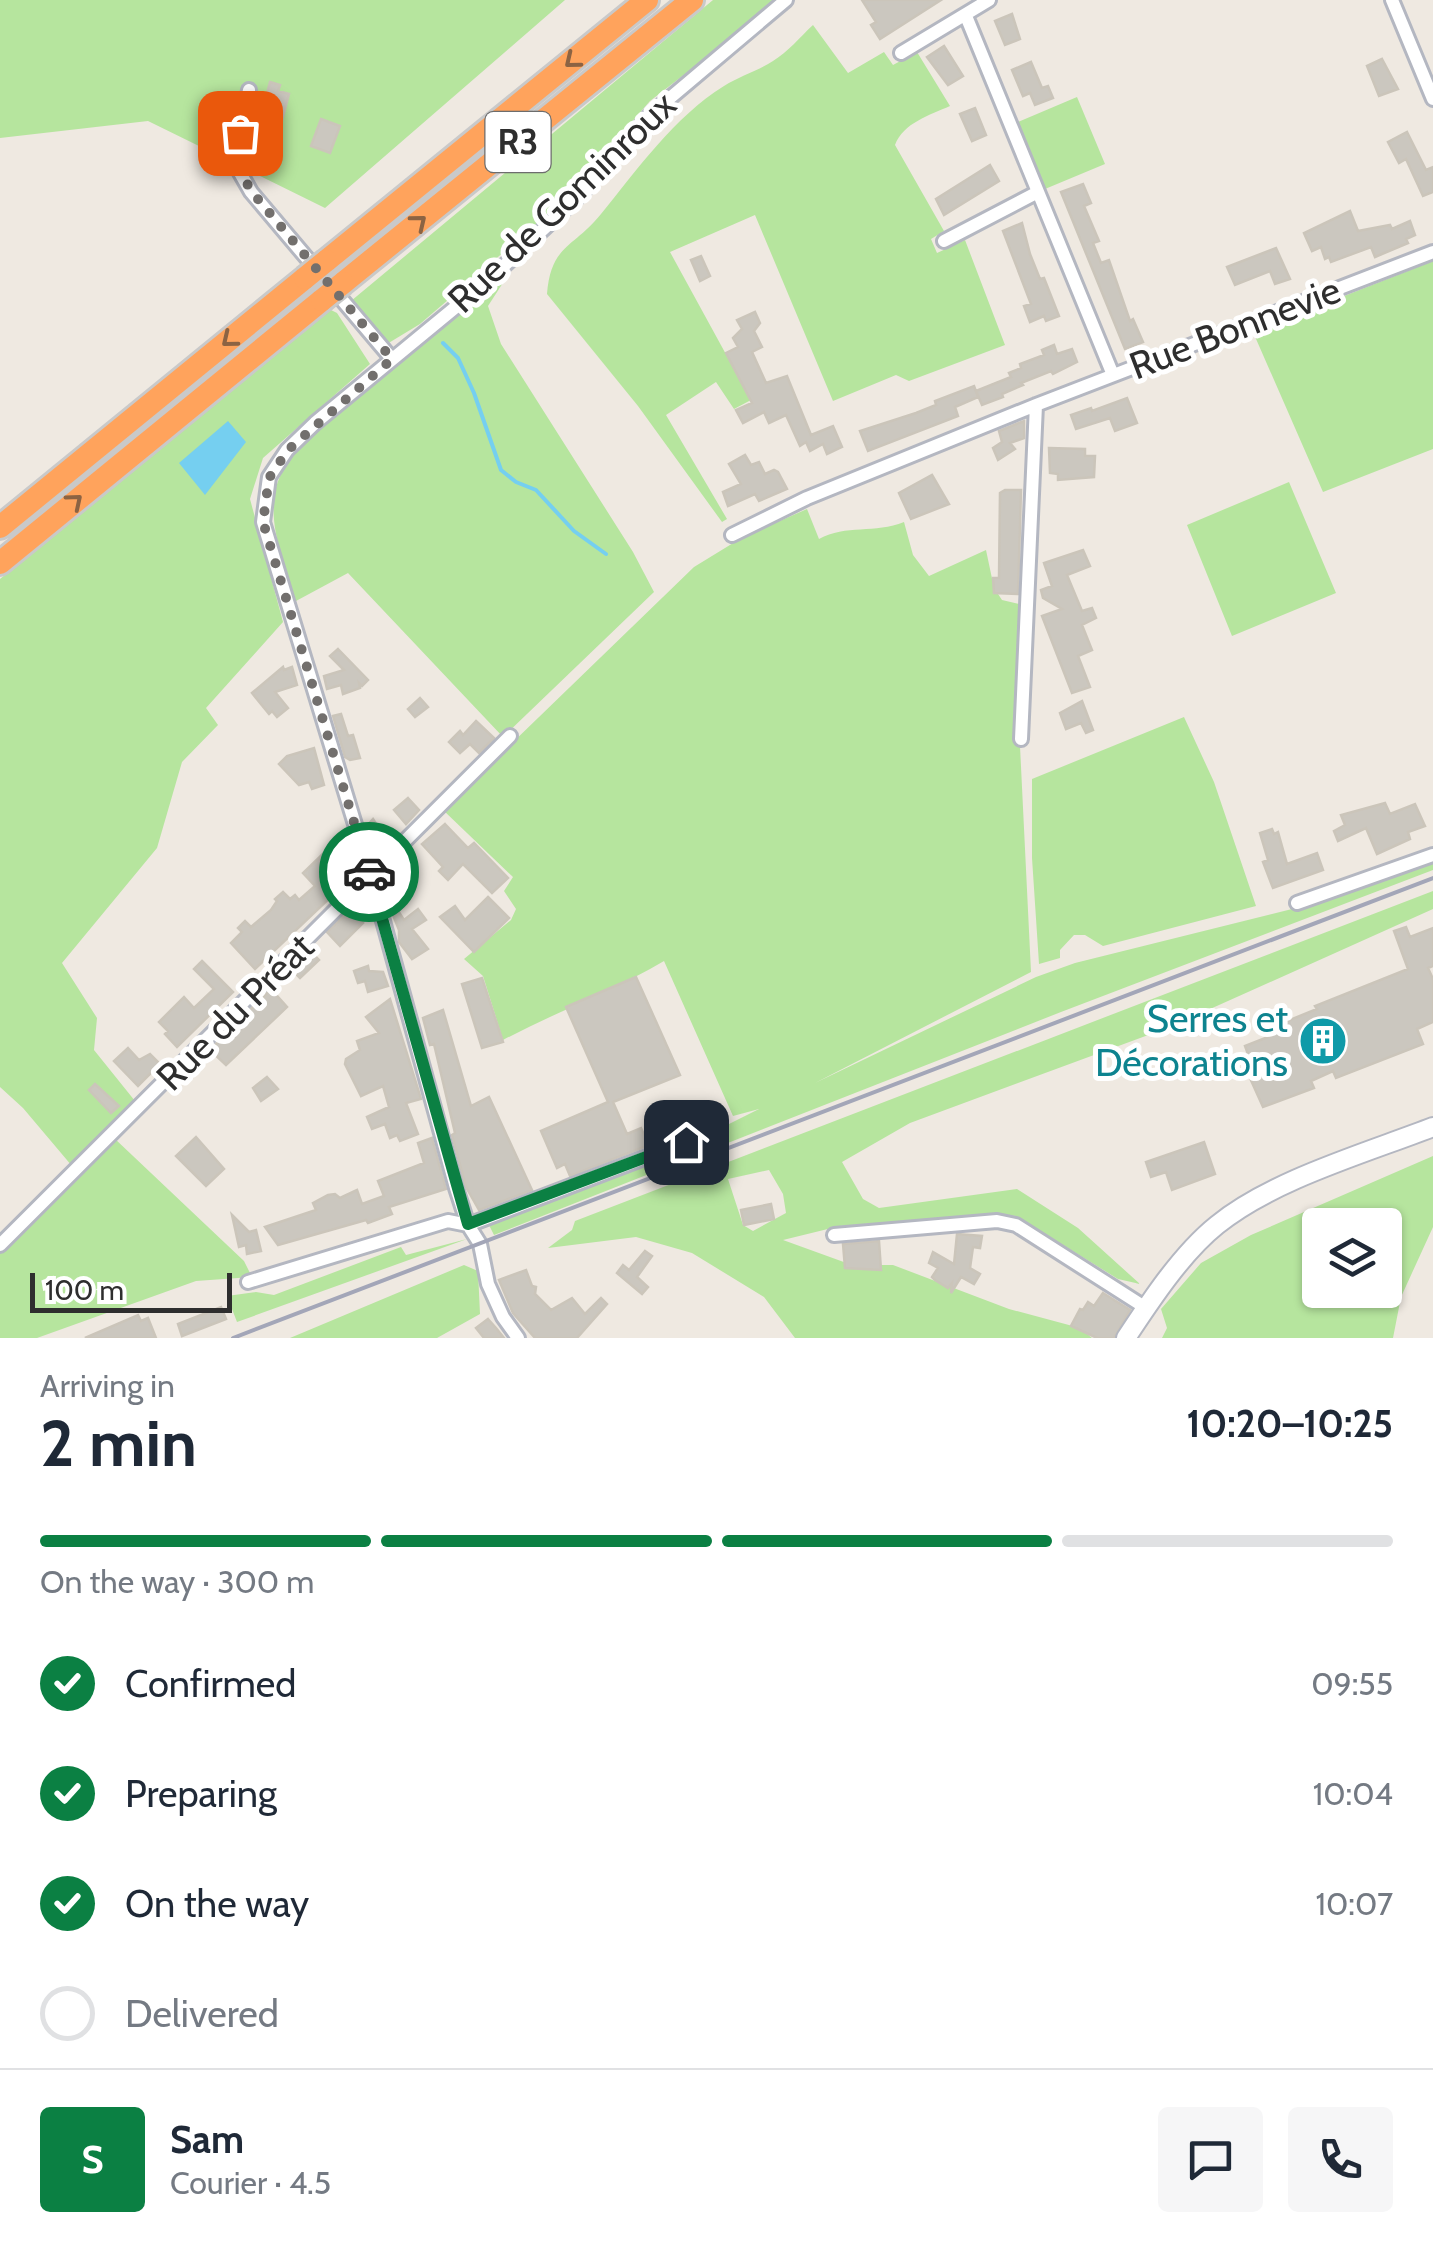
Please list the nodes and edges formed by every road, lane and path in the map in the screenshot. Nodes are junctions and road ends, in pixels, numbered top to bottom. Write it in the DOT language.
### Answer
graph roads {
  1 [pos="647,0"];
  2 [pos="692,0"];
  3 [pos="786,0"];
  4 [pos="989,0"];
  5 [pos="1392,0"];
  6 [pos="966,16"];
  7 [pos="901,53"];
  8 [pos="249,90"];
  9 [pos="1433,99"];
  10 [pos="1038,192"];
  11 [pos="944,242"];
  12 [pos="1433,252"];
  13 [pos="392,359"];
  14 [pos="1113,374"];
  15 [pos="1036,405"];
  16 [pos="0,527"];
  17 [pos="732,535"];
  18 [pos="0,563"];
  19 [pos="510,736"];
  20 [pos="1021,739"];
  21 [pos="1433,856"];
  22 [pos="371,877"];
  23 [pos="1297,903"];
  24 [pos="1433,1127"];
  25 [pos="686,1142"];
  26 [pos="468,1224"];
  27 [pos="834,1236"];
  28 [pos="0,1245"];
  29 [pos="248,1282"];
  30 [pos="1146,1308"];
  31 [pos="518,1338"];
  32 [pos="1126,1338"];
  1 -- 16 [label="highway, R3, one-way, bridge"];
  18 -- 2 [label="highway, R3, one-way, bridge"];
  3 -- 13 [label="street, Rue de Gominroux"];
  4 -- 6 [label="street"];
  5 -- 9 [label="street"];
  6 -- 7 [label="street"];
  6 -- 10 [label="street"];
  8 -- 13 [label="street"];
  10 -- 11 [label="street"];
  10 -- 14 [label="street"];
  12 -- 14 [label="street, Rue Bonnevie"];
  13 -- 22 [label="street, Rue de Gominroux"];
  14 -- 15 [label="street, Rue Bonnevie"];
  15 -- 17 [label="street, Rue Bonnevie"];
  15 -- 20 [label="street"];
  19 -- 22 [label="street, Rue du Préat"];
  21 -- 23 [label="street"];
  22 -- 26 [label="street, Rue de Gominroux"];
  22 -- 28 [label="street, Rue du Préat"];
  24 -- 30 [label="street"];
  25 -- 26 [label="street"];
  26 -- 29 [label="street"];
  26 -- 31 [label="street, Rue de Gominroux"];
  27 -- 30 [label="street"];
  30 -- 32 [label="street"];
}
